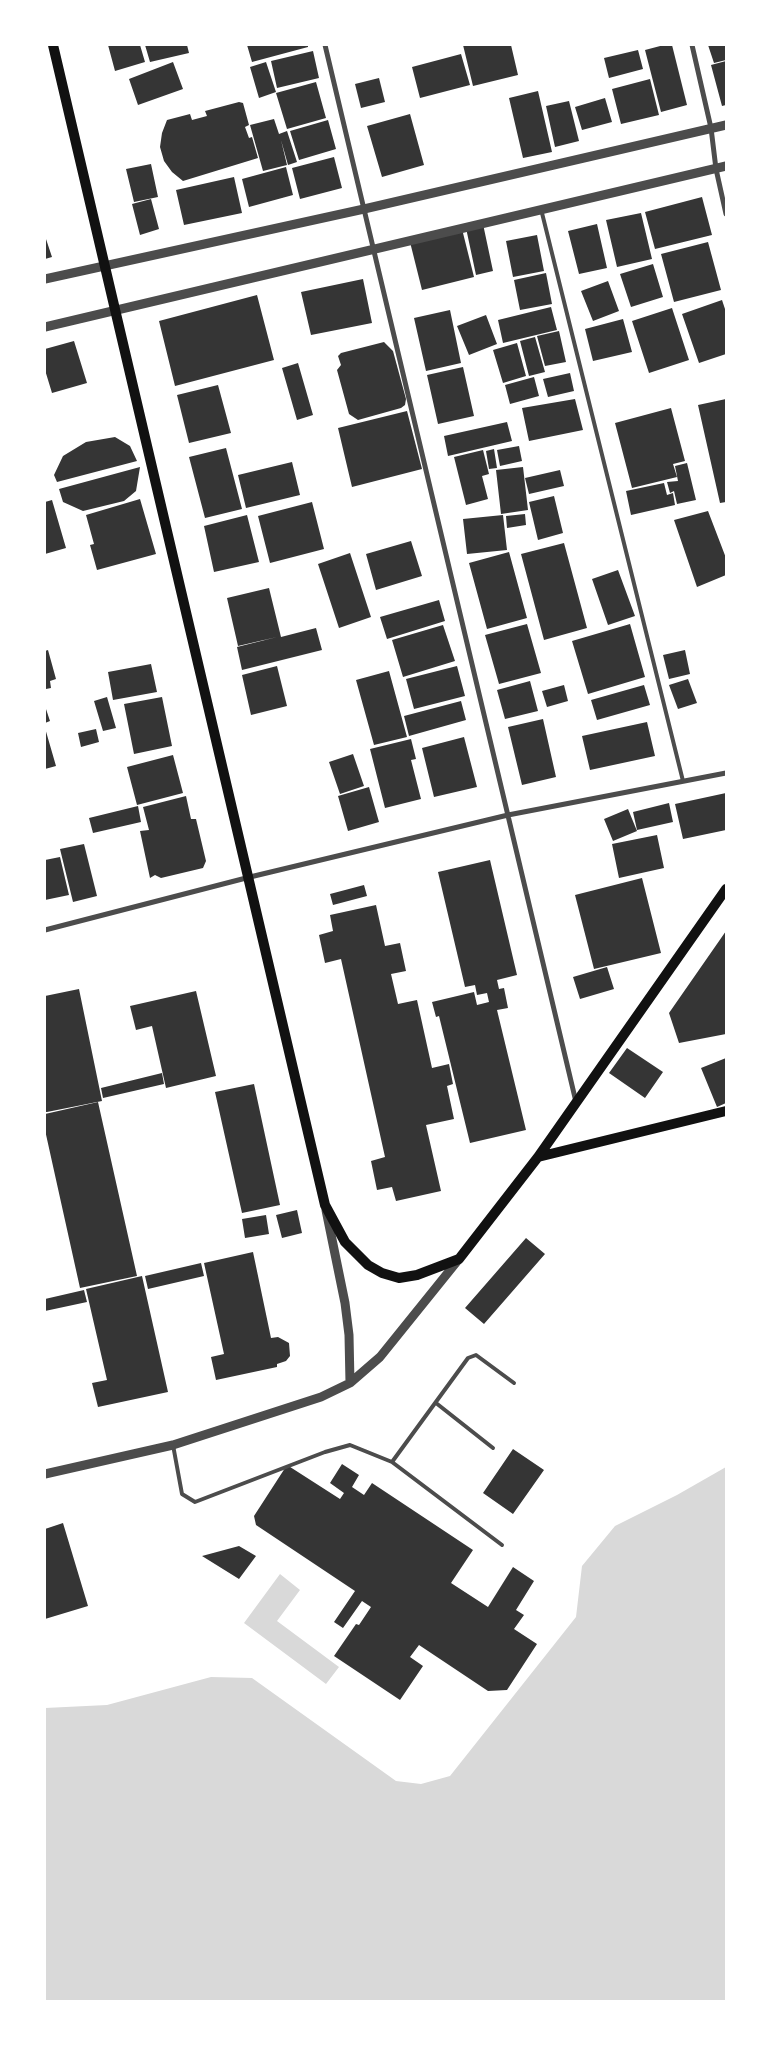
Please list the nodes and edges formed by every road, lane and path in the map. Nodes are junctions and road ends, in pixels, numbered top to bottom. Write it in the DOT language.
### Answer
graph roads {
  1 [pos="54,45"];
  2 [pos="326,45"];
  3 [pos="692,45"];
  4 [pos="726,125"];
  5 [pos="711,128"];
  6 [pos="726,166"];
  7 [pos="716,169"];
  8 [pos="364,209"];
  9 [pos="541,209"];
  10 [pos="726,214"];
  11 [pos="373,248"];
  12 [pos="104,264"];
  13 [pos="45,279"];
  14 [pos="115,311"];
  15 [pos="45,327"];
  16 [pos="726,773"];
  17 [pos="682,781"];
  18 [pos="508,815"];
  19 [pos="250,877"];
  20 [pos="726,889"];
  21 [pos="45,930"];
  22 [pos="576,1102"];
  23 [pos="726,1111"];
  24 [pos="538,1157"];
  25 [pos="325,1205"];
  26 [pos="459,1259"];
  27 [pos="350,1383"];
  28 [pos="514,1383"];
  29 [pos="436,1403"];
  30 [pos="173,1445"];
  31 [pos="493,1448"];
  32 [pos="392,1462"];
  33 [pos="45,1474"];
  34 [pos="502,1545"];
  1 -- 12 [label="main road"];
  2 -- 8 [label="street"];
  3 -- 5 [label="street"];
  4 -- 5 [label="street"];
  5 -- 7 [label="street"];
  5 -- 8 [label="street"];
  6 -- 7 [label="street"];
  7 -- 9 [label="street"];
  7 -- 10 [label="street"];
  8 -- 11 [label="street"];
  8 -- 12 [label="street"];
  9 -- 11 [label="street"];
  9 -- 17 [label="lane"];
  11 -- 14 [label="street"];
  11 -- 18 [label="street"];
  12 -- 13 [label="street"];
  12 -- 14 [label="main road"];
  14 -- 15 [label="street"];
  14 -- 19 [label="main road"];
  16 -- 17 [label="street"];
  17 -- 18 [label="street"];
  18 -- 19 [label="street"];
  18 -- 22 [label="street"];
  19 -- 21 [label="street"];
  19 -- 25 [label="main road"];
  20 -- 22 [label="main road"];
  22 -- 24 [label="main road"];
  23 -- 24 [label="main road"];
  24 -- 26 [label="main road"];
  25 -- 26 [label="main road"];
  25 -- 27 [label="street"];
  26 -- 27 [label="street"];
  27 -- 30 [label="street"];
  28 -- 29 [label="lane"];
  29 -- 31 [label="lane"];
  29 -- 32 [label="lane"];
  30 -- 32 [label="lane"];
  30 -- 33 [label="street"];
  32 -- 34 [label="lane"];
}
